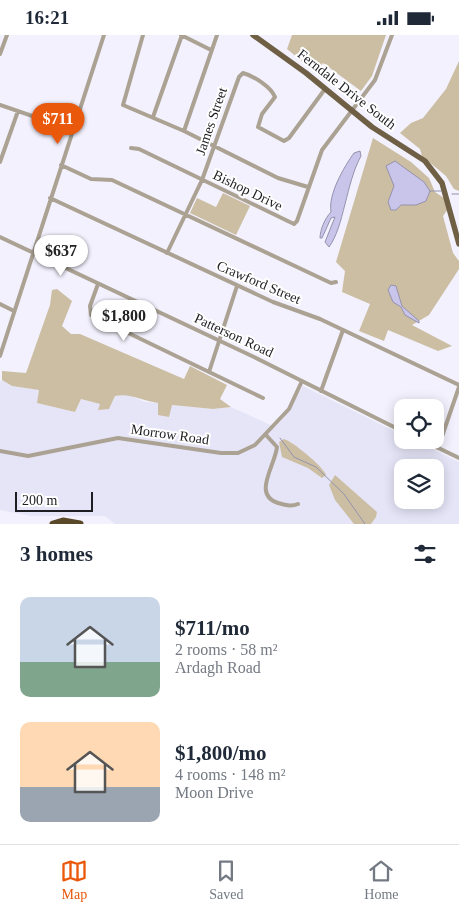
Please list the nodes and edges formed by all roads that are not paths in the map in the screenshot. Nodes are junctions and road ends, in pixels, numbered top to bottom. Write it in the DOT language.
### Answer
graph roads {
  1 [pos="7,35"];
  2 [pos="104,35"];
  3 [pos="143,35"];
  4 [pos="181,35"];
  5 [pos="217,35"];
  6 [pos="253,35"];
  7 [pos="392,35"];
  8 [pos="211,50"];
  9 [pos="0,54"];
  10 [pos="325,89"];
  11 [pos="0,105"];
  12 [pos="18,111"];
  13 [pos="351,111"];
  14 [pos="153,117"];
  15 [pos="73,129"];
  16 [pos="184,131"];
  17 [pos="215,146"];
  18 [pos="131,148"];
  19 [pos="0,162"];
  20 [pos="61,165"];
  21 [pos="202,179"];
  22 [pos="308,187"];
  23 [pos="50,198"];
  24 [pos="184,216"];
  25 [pos="0,237"];
  26 [pos="459,244"];
  27 [pos="32,252"];
  28 [pos="167,253"];
  29 [pos="336,282"];
  30 [pos="98,284"];
  31 [pos="238,286"];
  32 [pos="0,304"];
  33 [pos="14,311"];
  34 [pos="343,330"];
  35 [pos="219,341"];
  36 [pos="0,356"];
  37 [pos="209,372"];
  38 [pos="302,381"];
  39 [pos="459,386"];
  40 [pos="321,391"];
  41 [pos="264,398"];
  42 [pos="394,427"];
  43 [pos="444,430"];
  44 [pos="266,435"];
  45 [pos="440,449"];
  46 [pos="0,451"];
  47 [pos="459,458"];
  48 [pos="298,504"];
  49 [pos="54,524"];
  50 [pos="80,524"];
  1 -- 9 [label="street"];
  2 -- 15 [label="street"];
  3 -- 14 [label="street"];
  4 -- 8 [label="street"];
  4 -- 14 [label="street"];
  5 -- 8 [label="street"];
  6 -- 10 [label="main road, Ferndale Drive South"];
  7 -- 13 [label="street, Bishop Drive"];
  8 -- 16 [label="street"];
  10 -- 13 [label="main road, Ferndale Drive South"];
  10 -- 17 [label="street, James Street"];
  11 -- 12 [label="street"];
  12 -- 15 [label="street"];
  12 -- 19 [label="street"];
  13 -- 22 [label="street, Bishop Drive"];
  13 -- 26 [label="main road, Ferndale Drive South"];
  14 -- 16 [label="street"];
  15 -- 20 [label="street"];
  16 -- 17 [label="street"];
  17 -- 21 [label="street, James Street"];
  17 -- 22 [label="street"];
  18 -- 21 [label="street, Bishop Drive"];
  20 -- 23 [label="street"];
  20 -- 24 [label="street"];
  21 -- 22 [label="street, Bishop Drive"];
  21 -- 24 [label="street, James Street"];
  23 -- 27 [label="street"];
  23 -- 28 [label="street, Crawford Street"];
  24 -- 28 [label="street, James Street"];
  24 -- 29 [label="street"];
  25 -- 27 [label="street, Patterson Road"];
  27 -- 30 [label="street, Patterson Road"];
  27 -- 33 [label="street"];
  28 -- 31 [label="street, Crawford Street"];
  30 -- 35 [label="street, Patterson Road"];
  30 -- 37 [label="street"];
  31 -- 34 [label="street, Crawford Street"];
  31 -- 35 [label="street"];
  32 -- 33 [label="street"];
  33 -- 36 [label="street"];
  34 -- 39 [label="street, Crawford Street"];
  34 -- 40 [label="street"];
  35 -- 37 [label="street"];
  35 -- 38 [label="street, Patterson Road"];
  37 -- 41 [label="street"];
  38 -- 40 [label="street, Patterson Road"];
  38 -- 44 [label="street, Morrow Road"];
  39 -- 43 [label="street"];
  40 -- 42 [label="street, Patterson Road"];
  44 -- 46 [label="street, Morrow Road"];
  44 -- 48 [label="street"];
  45 -- 47 [label="street"];
  49 -- 50 [label="highway"];
}
